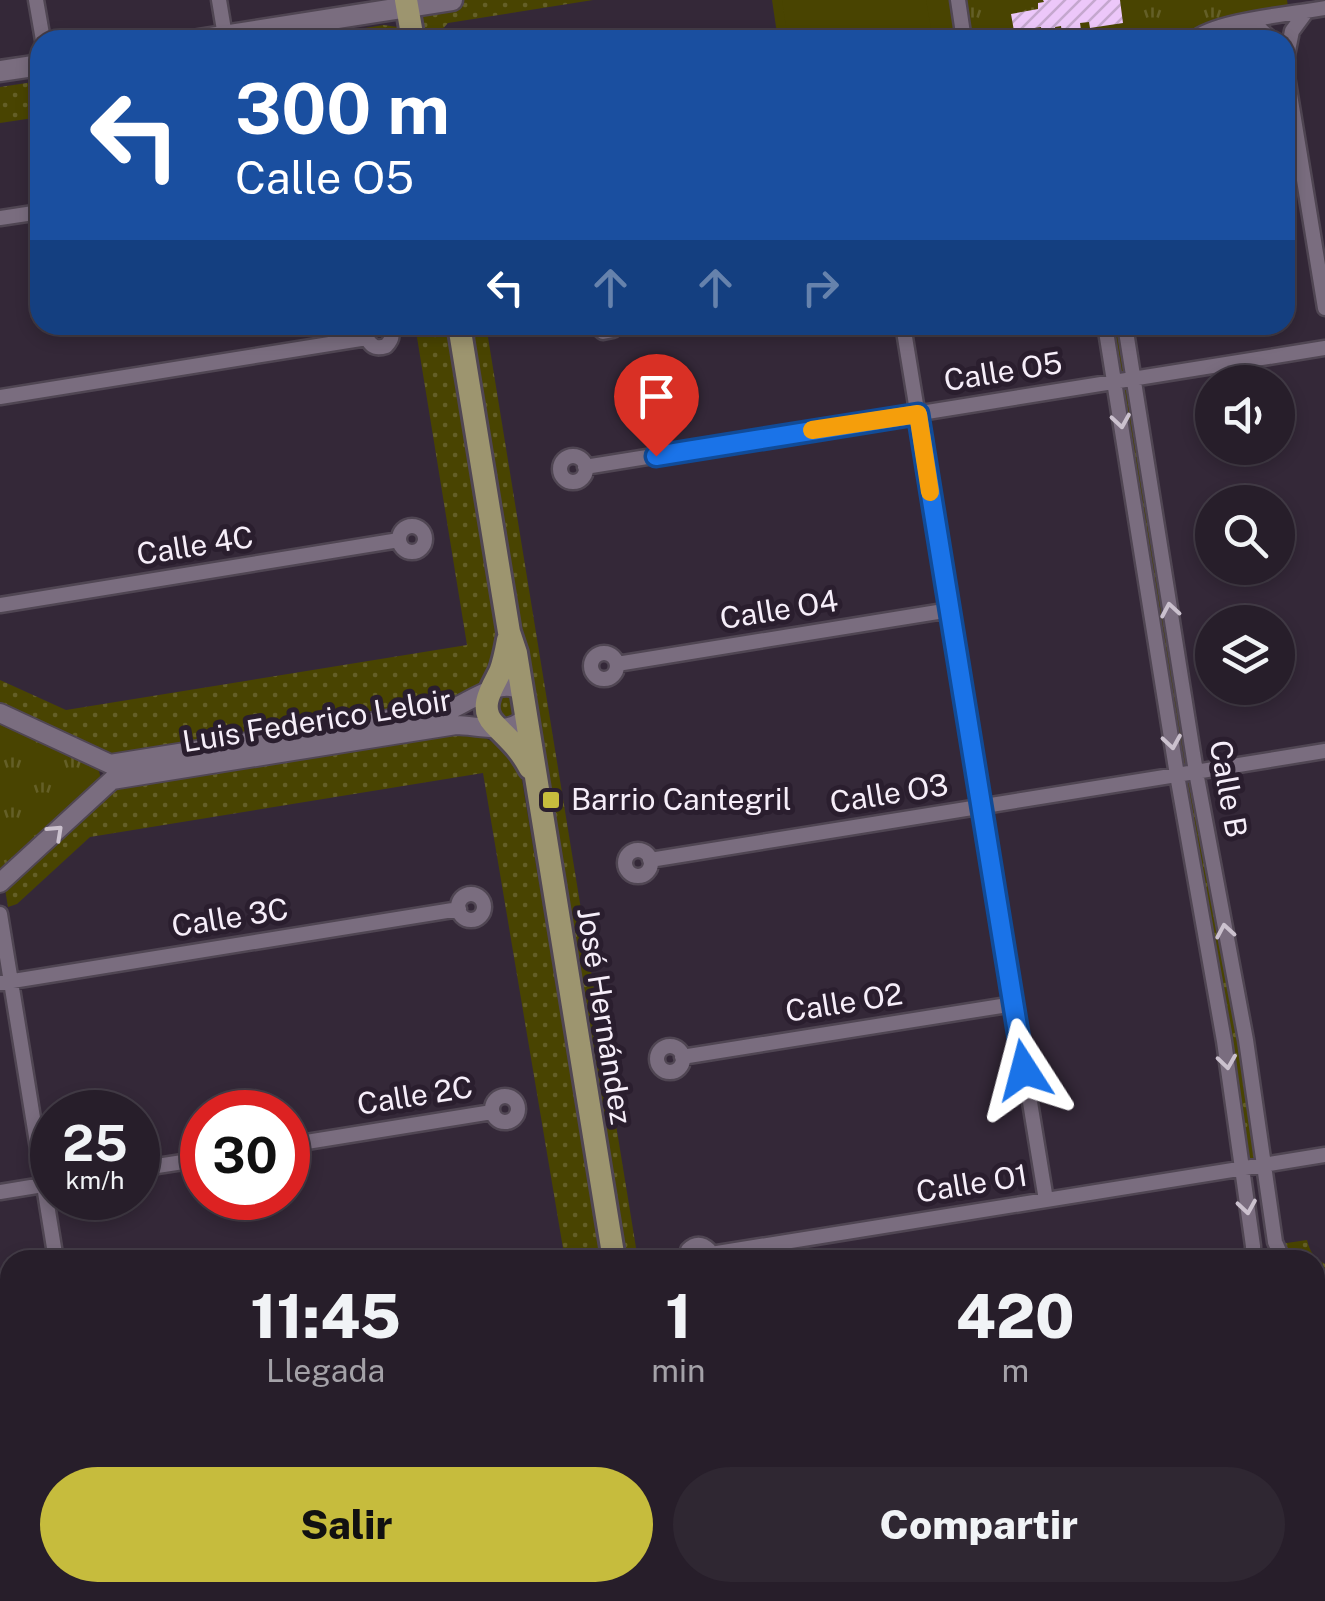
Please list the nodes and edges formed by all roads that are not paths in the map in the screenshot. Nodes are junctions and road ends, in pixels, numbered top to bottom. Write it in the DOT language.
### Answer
graph roads {
  1 [pos="36,0"];
  2 [pos="219,0"];
  3 [pos="452,0"];
  4 [pos="958,0"];
  5 [pos="407,4"];
  6 [pos="1325,8"];
  7 [pos="1306,12"];
  8 [pos="1234,23"];
  9 [pos="41,30"];
  10 [pos="224,30"];
  11 [pos="259,30"];
  12 [pos="411,30"];
  13 [pos="962,30"];
  14 [pos="1211,30"];
  15 [pos="1261,30"];
  16 [pos="1293,30"];
  17 [pos="30,66"];
  18 [pos="0,71"];
  19 [pos="1295,125"];
  20 [pos="30,214"];
  21 [pos="0,218"];
  22 [pos="1325,308"];
  23 [pos="347,335"];
  24 [pos="369,335"];
  25 [pos="392,335"];
  26 [pos="462,335"];
  27 [pos="905,335"];
  28 [pos="1107,335"];
  29 [pos="1127,335"];
  30 [pos="1325,348"];
  31 [pos="1134,379"];
  32 [pos="1115,382"];
  33 [pos="0,397"];
  34 [pos="918,414"];
  35 [pos="586,467"];
  36 [pos="399,540"];
  37 [pos="0,605"];
  38 [pos="950,610"];
  39 [pos="510,632"];
  40 [pos="617,664"];
  41 [pos="491,690"];
  42 [pos="522,690"];
  43 [pos="0,713"];
  44 [pos="526,716"];
  45 [pos="500,728"];
  46 [pos="1325,751"];
  47 [pos="111,772"];
  48 [pos="1196,772"];
  49 [pos="1177,775"];
  50 [pos="536,782"];
  51 [pos="982,806"];
  52 [pos="650,860"];
  53 [pos="0,883"];
  54 [pos="459,909"];
  55 [pos="0,914"];
  56 [pos="5,982"];
  57 [pos="1014,1004"];
  58 [pos="682,1057"];
  59 [pos="30,1099"];
  60 [pos="492,1112"];
  61 [pos="310,1141"];
  62 [pos="1325,1155"];
  63 [pos="1264,1165"];
  64 [pos="1241,1168"];
  65 [pos="30,1187"];
  66 [pos="0,1192"];
  67 [pos="1046,1200"];
  68 [pos="52,1220"];
  69 [pos="55,1250"];
  70 [pos="612,1250"];
  71 [pos="752,1250"];
  72 [pos="1253,1250"];
  73 [pos="1279,1250"];
  1 -- 9 [label="street"];
  2 -- 10 [label="street"];
  3 -- 5 [label="main road"];
  4 -- 13 [label="street"];
  5 -- 11 [label="main road"];
  5 -- 12 [label="main road"];
  6 -- 7 [label="street"];
  7 -- 8 [label="street"];
  7 -- 16 [label="street"];
  8 -- 14 [label="street"];
  8 -- 15 [label="street"];
  17 -- 18 [label="main road"];
  19 -- 22 [label="street"];
  20 -- 21 [label="street"];
  23 -- 33 [label="street"];
  24 -- 25 [label="street"];
  26 -- 39 [label="main road, José Hernández"];
  27 -- 34 [label="street"];
  28 -- 32 [label="street, Calle B"];
  29 -- 31 [label="street, Calle B"];
  30 -- 31 [label="street, Calle O5"];
  31 -- 32 [label="street, Calle O5"];
  48 -- 31 [label="street, Calle B, one-way"];
  32 -- 34 [label="street, Calle O5"];
  32 -- 49 [label="street, Calle B, one-way"];
  34 -- 35 [label="street, Calle O5"];
  34 -- 38 [label="street"];
  36 -- 37 [label="street, Calle 4C"];
  38 -- 40 [label="street, Calle O4"];
  38 -- 51 [label="street"];
  39 -- 41 [label="main road, José Hernández"];
  39 -- 42 [label="main road, José Hernández"];
  41 -- 42 [label="street, Luis Federico Leloir"];
  41 -- 45 [label="main road, José Hernández"];
  41 -- 47 [label="street, Luis Federico Leloir"];
  42 -- 44 [label="main road, José Hernández"];
  43 -- 47 [label="street"];
  44 -- 45 [label="street, Luis Federico Leloir"];
  44 -- 50 [label="main road, José Hernández"];
  45 -- 47 [label="street, Luis Federico Leloir"];
  45 -- 50 [label="main road, José Hernández"];
  46 -- 48 [label="street, Calle O3"];
  53 -- 47 [label="street, one-way"];
  48 -- 49 [label="street, Calle O3"];
  63 -- 48 [label="street, Calle B, one-way"];
  49 -- 51 [label="street, Calle O3"];
  49 -- 64 [label="street, Calle B, one-way"];
  50 -- 70 [label="main road, José Hernández"];
  51 -- 52 [label="street, Calle O3"];
  51 -- 57 [label="street"];
  54 -- 56 [label="street, Calle 3C"];
  55 -- 56 [label="street"];
  56 -- 59 [label="street"];
  57 -- 58 [label="street, Calle O2"];
  57 -- 67 [label="street"];
  60 -- 61 [label="street, Calle 2C"];
  62 -- 63 [label="street, Calle O1"];
  63 -- 64 [label="street, Calle O1"];
  63 -- 73 [label="street, Calle B"];
  64 -- 67 [label="street, Calle O1"];
  64 -- 72 [label="street, Calle B, one-way"];
  65 -- 66 [label="street"];
  67 -- 71 [label="street, Calle O1"];
  68 -- 69 [label="street"];
}
